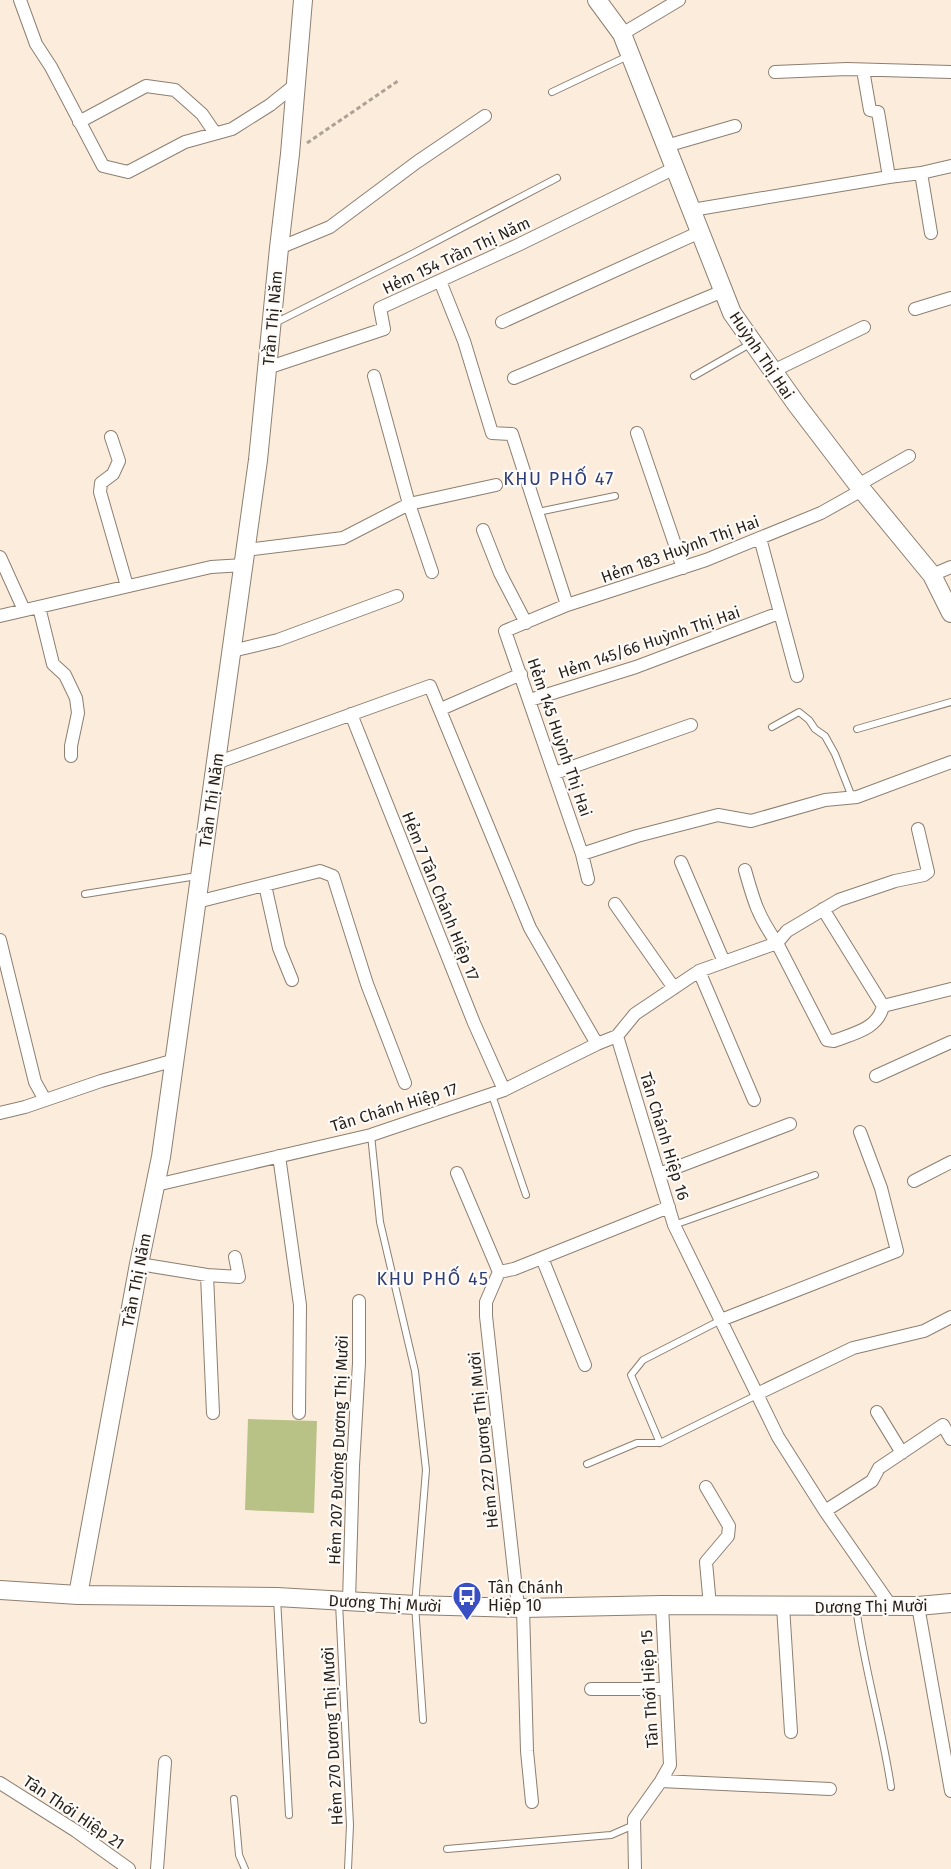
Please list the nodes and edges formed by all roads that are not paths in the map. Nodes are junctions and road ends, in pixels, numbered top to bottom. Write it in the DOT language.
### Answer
graph roads {
  1 [pos="20,0"];
  2 [pos="303,0"];
  3 [pos="597,0"];
  4 [pos="679,0"];
  5 [pos="622,34"];
  6 [pos="630,55"];
  7 [pos="863,70"];
  8 [pos="775,72"];
  9 [pos="951,72"];
  10 [pos="295,85"];
  11 [pos="552,92"];
  12 [pos="485,116"];
  13 [pos="79,122"];
  14 [pos="735,126"];
  15 [pos="215,133"];
  16 [pos="666,146"];
  17 [pos="951,166"];
  18 [pos="675,168"];
  19 [pos="921,173"];
  20 [pos="889,177"];
  21 [pos="557,178"];
  22 [pos="692,210"];
  23 [pos="700,232"];
  24 [pos="931,233"];
  25 [pos="279,248"];
  26 [pos="440,281"];
  27 [pos="723,291"];
  28 [pos="951,298"];
  29 [pos="915,309"];
  30 [pos="502,322"];
  31 [pos="271,324"];
  32 [pos="864,327"];
  33 [pos="753,343"];
  34 [pos="267,368"];
  35 [pos="773,372"];
  36 [pos="374,376"];
  37 [pos="694,376"];
  38 [pos="514,378"];
  39 [pos="638,433"];
  40 [pos="111,437"];
  41 [pos="909,456"];
  42 [pos="496,485"];
  43 [pos="860,488"];
  44 [pos="615,496"];
  45 [pos="410,504"];
  46 [pos="537,512"];
  47 [pos="483,530"];
  48 [pos="760,538"];
  49 [pos="0,557"];
  50 [pos="245,558"];
  51 [pos="951,567"];
  52 [pos="683,568"];
  53 [pos="432,572"];
  54 [pos="932,575"];
  55 [pos="127,586"];
  56 [pos="397,596"];
  57 [pos="567,605"];
  58 [pos="39,607"];
  59 [pos="24,610"];
  60 [pos="779,613"];
  61 [pos="951,614"];
  62 [pos="0,616"];
  63 [pos="526,623"];
  64 [pos="505,631"];
  65 [pos="232,651"];
  66 [pos="520,674"];
  67 [pos="798,676"];
  68 [pos="530,700"];
  69 [pos="951,702"];
  70 [pos="441,709"];
  71 [pos="351,714"];
  72 [pos="691,725"];
  73 [pos="772,728"];
  74 [pos="857,729"];
  75 [pos="71,756"];
  76 [pos="951,762"];
  77 [pos="216,763"];
  78 [pos="555,773"];
  79 [pos="852,797"];
  80 [pos="918,830"];
  81 [pos="582,854"];
  82 [pos="681,862"];
  83 [pos="745,870"];
  84 [pos="200,876"];
  85 [pos="588,879"];
  86 [pos="265,885"];
  87 [pos="85,894"];
  88 [pos="197,902"];
  89 [pos="615,904"];
  90 [pos="823,909"];
  91 [pos="0,940"];
  92 [pos="777,943"];
  93 [pos="724,962"];
  94 [pos="699,971"];
  95 [pos="292,980"];
  96 [pos="674,988"];
  97 [pos="951,989"];
  98 [pos="883,1006"];
  99 [pos="617,1036"];
  100 [pos="951,1042"];
  101 [pos="597,1044"];
  102 [pos="175,1060"];
  103 [pos="876,1076"];
  104 [pos="405,1083"];
  105 [pos="504,1090"];
  106 [pos="492,1094"];
  107 [pos="45,1100"];
  108 [pos="754,1100"];
  109 [pos="0,1113"];
  110 [pos="790,1124"];
  111 [pos="860,1132"];
  112 [pos="371,1135"];
  113 [pos="279,1156"];
  114 [pos="951,1162"];
  115 [pos="458,1173"];
  116 [pos="659,1174"];
  117 [pos="814,1175"];
  118 [pos="914,1181"];
  119 [pos="156,1185"];
  120 [pos="526,1195"];
  121 [pos="669,1207"];
  122 [pos="674,1225"];
  123 [pos="235,1257"];
  124 [pos="542,1258"];
  125 [pos="139,1264"];
  126 [pos="499,1272"];
  127 [pos="207,1275"];
  128 [pos="359,1301"];
  129 [pos="951,1317"];
  130 [pos="721,1320"];
  131 [pos="585,1365"];
  132 [pos="757,1394"];
  133 [pos="877,1412"];
  134 [pos="213,1413"];
  135 [pos="299,1413"];
  136 [pos="951,1439"];
  137 [pos="660,1443"];
  138 [pos="902,1453"];
  139 [pos="586,1464"];
  140 [pos="706,1487"];
  141 [pos="825,1511"];
  142 [pos="0,1590"];
  143 [pos="78,1594"];
  144 [pos="277,1597"];
  145 [pos="344,1601"];
  146 [pos="951,1603"];
  147 [pos="415,1605"];
  148 [pos="662,1605"];
  149 [pos="710,1606"];
  150 [pos="783,1606"];
  151 [pos="856,1606"];
  152 [pos="891,1606"];
  153 [pos="918,1606"];
  154 [pos="520,1607"];
  155 [pos="591,1689"];
  156 [pos="666,1689"];
  157 [pos="423,1720"];
  158 [pos="791,1732"];
  159 [pos="165,1762"];
  160 [pos="661,1781"];
  161 [pos="0,1783"];
  162 [pos="891,1787"];
  163 [pos="830,1789"];
  164 [pos="951,1791"];
  165 [pos="234,1799"];
  166 [pos="532,1802"];
  167 [pos="289,1815"];
  168 [pos="634,1824"];
  169 [pos="447,1849"];
  170 [pos="129,1869"];
  171 [pos="157,1869"];
  172 [pos="245,1869"];
  173 [pos="348,1869"];
  174 [pos="635,1869"];
  1 -- 13 [label="street"];
  2 -- 10 [label="street, Trần Thị Năm"];
  3 -- 5 [label="street, Huỳnh Thị Hai"];
  4 -- 5 [label="street"];
  5 -- 6 [label="street, Huỳnh Thị Hai"];
  6 -- 11 [label="lane"];
  6 -- 16 [label="street, Huỳnh Thị Hai"];
  7 -- 8 [label="street"];
  7 -- 9 [label="street"];
  7 -- 20 [label="street"];
  10 -- 15 [label="street"];
  10 -- 25 [label="street, Trần Thị Năm"];
  12 -- 25 [label="street"];
  13 -- 15 [label="street"];
  13 -- 15 [label="street"];
  14 -- 16 [label="street"];
  16 -- 18 [label="street, Huỳnh Thị Hai"];
  17 -- 19 [label="street"];
  18 -- 22 [label="street, Huỳnh Thị Hai"];
  18 -- 26 [label="street, Hẻm 154 Trần Thị Năm"];
  19 -- 20 [label="street"];
  19 -- 24 [label="street"];
  20 -- 22 [label="street"];
  21 -- 31 [label="lane"];
  22 -- 23 [label="street, Huỳnh Thị Hai"];
  23 -- 27 [label="street, Huỳnh Thị Hai"];
  23 -- 30 [label="street"];
  25 -- 31 [label="street, Trần Thị Năm"];
  26 -- 34 [label="street, Hẻm 154 Trần Thị Năm"];
  26 -- 46 [label="street"];
  27 -- 33 [label="street, Huỳnh Thị Hai"];
  27 -- 38 [label="street"];
  28 -- 29 [label="street"];
  31 -- 34 [label="street, Trần Thị Năm"];
  32 -- 35 [label="street"];
  33 -- 35 [label="street, Huỳnh Thị Hai"];
  33 -- 37 [label="lane"];
  34 -- 50 [label="street, Trần Thị Năm"];
  35 -- 43 [label="street, Huỳnh Thị Hai"];
  36 -- 45 [label="street"];
  39 -- 52 [label="street"];
  40 -- 55 [label="street"];
  41 -- 43 [label="street, Hẻm 183 Huỳnh Thị Hai"];
  42 -- 45 [label="street"];
  43 -- 48 [label="street, Hẻm 183 Huỳnh Thị Hai"];
  43 -- 54 [label="street, Huỳnh Thị Hai"];
  44 -- 46 [label="lane"];
  45 -- 50 [label="street"];
  45 -- 53 [label="street"];
  46 -- 57 [label="street"];
  47 -- 63 [label="street"];
  48 -- 52 [label="street, Hẻm 183 Huỳnh Thị Hai"];
  48 -- 60 [label="street"];
  49 -- 59 [label="street"];
  50 -- 55 [label="street"];
  50 -- 65 [label="street, Trần Thị Năm"];
  51 -- 54 [label="street"];
  52 -- 57 [label="street, Hẻm 183 Huỳnh Thị Hai"];
  54 -- 61 [label="street, Huỳnh Thị Hai"];
  55 -- 58 [label="street"];
  56 -- 65 [label="street"];
  57 -- 63 [label="street, Hẻm 183 Huỳnh Thị Hai"];
  58 -- 59 [label="street"];
  58 -- 75 [label="street"];
  59 -- 62 [label="street"];
  60 -- 67 [label="street"];
  60 -- 68 [label="street, Hẻm 145/66 Huỳnh Thị Hai"];
  63 -- 64 [label="street, Hẻm 183 Huỳnh Thị Hai"];
  64 -- 66 [label="street, Hẻm 145 Huỳnh Thị Hai"];
  65 -- 77 [label="street, Trần Thị Năm"];
  66 -- 68 [label="street, Hẻm 145 Huỳnh Thị Hai"];
  66 -- 70 [label="street"];
  68 -- 78 [label="street, Hẻm 145 Huỳnh Thị Hai"];
  69 -- 74 [label="lane"];
  70 -- 71 [label="street"];
  70 -- 101 [label="street"];
  71 -- 77 [label="street"];
  71 -- 105 [label="street, Hẻm 7 Tân Chánh Hiệp 17"];
  72 -- 78 [label="street"];
  73 -- 79 [label="lane"];
  76 -- 79 [label="street"];
  77 -- 84 [label="street, Trần Thị Năm"];
  78 -- 81 [label="street, Hẻm 145 Huỳnh Thị Hai"];
  79 -- 81 [label="street"];
  80 -- 90 [label="street"];
  81 -- 85 [label="street, Hẻm 145 Huỳnh Thị Hai"];
  82 -- 93 [label="street"];
  83 -- 92 [label="street"];
  84 -- 87 [label="lane"];
  84 -- 88 [label="street, Trần Thị Năm"];
  86 -- 88 [label="street"];
  86 -- 95 [label="street"];
  86 -- 104 [label="street"];
  88 -- 102 [label="street, Trần Thị Năm"];
  89 -- 96 [label="street"];
  90 -- 92 [label="street"];
  90 -- 98 [label="street"];
  91 -- 107 [label="street"];
  92 -- 93 [label="street"];
  92 -- 98 [label="street"];
  93 -- 94 [label="street"];
  94 -- 96 [label="street"];
  94 -- 108 [label="street"];
  96 -- 99 [label="street"];
  97 -- 98 [label="street"];
  99 -- 101 [label="street"];
  99 -- 116 [label="street, Tân Chánh Hiệp 16"];
  100 -- 103 [label="street"];
  101 -- 105 [label="street, Tân Chánh Hiệp 17"];
  102 -- 107 [label="street"];
  102 -- 119 [label="street, Trần Thị Năm"];
  105 -- 106 [label="street, Tân Chánh Hiệp 17"];
  106 -- 112 [label="street, Tân Chánh Hiệp 17"];
  106 -- 120 [label="lane"];
  107 -- 109 [label="street"];
  110 -- 116 [label="street"];
  111 -- 130 [label="street"];
  112 -- 113 [label="street, Tân Chánh Hiệp 17"];
  112 -- 147 [label="lane"];
  113 -- 119 [label="street, Tân Chánh Hiệp 17"];
  113 -- 135 [label="street"];
  114 -- 118 [label="street"];
  115 -- 126 [label="street"];
  116 -- 121 [label="street, Tân Chánh Hiệp 16"];
  117 -- 122 [label="lane"];
  119 -- 125 [label="street, Trần Thị Năm"];
  121 -- 122 [label="street, Tân Chánh Hiệp 16"];
  121 -- 124 [label="street"];
  122 -- 130 [label="street, Tân Chánh Hiệp 16"];
  123 -- 127 [label="street"];
  124 -- 126 [label="street"];
  124 -- 131 [label="street"];
  125 -- 127 [label="street"];
  125 -- 143 [label="street, Trần Thị Năm"];
  126 -- 154 [label="street, Hẻm 227 Dương Thị Mười"];
  127 -- 134 [label="street"];
  128 -- 145 [label="street, Hẻm 207 Đường Dương Thị Mười"];
  129 -- 132 [label="street"];
  130 -- 132 [label="street, Tân Chánh Hiệp 16"];
  130 -- 137 [label="lane"];
  132 -- 137 [label="lane"];
  132 -- 141 [label="street, Tân Chánh Hiệp 16"];
  133 -- 138 [label="street"];
  136 -- 138 [label="street"];
  137 -- 139 [label="lane"];
  138 -- 141 [label="street"];
  140 -- 149 [label="street"];
  141 -- 152 [label="street, Tân Chánh Hiệp 16"];
  142 -- 143 [label="street, Dương Thị Mười"];
  143 -- 144 [label="street, Dương Thị Mười"];
  144 -- 145 [label="street, Dương Thị Mười"];
  144 -- 167 [label="lane"];
  145 -- 147 [label="street, Dương Thị Mười"];
  145 -- 173 [label="lane, Hẻm 270 Dương Thị Mười"];
  146 -- 153 [label="street, Dương Thị Mười"];
  147 -- 154 [label="street, Dương Thị Mười"];
  147 -- 157 [label="lane"];
  148 -- 149 [label="street, Dương Thị Mười"];
  148 -- 154 [label="street, Dương Thị Mười"];
  148 -- 156 [label="street, Tân Thới Hiệp 15"];
  149 -- 150 [label="street, Dương Thị Mười"];
  150 -- 151 [label="street, Dương Thị Mười"];
  150 -- 158 [label="street"];
  151 -- 152 [label="street, Dương Thị Mười"];
  151 -- 162 [label="lane"];
  152 -- 153 [label="street, Dương Thị Mười"];
  153 -- 164 [label="street"];
  154 -- 166 [label="street, Hẻm 227 Dương Thị Mười"];
  155 -- 156 [label="street"];
  156 -- 160 [label="street, Tân Thới Hiệp 15"];
  159 -- 171 [label="street"];
  160 -- 163 [label="street"];
  160 -- 168 [label="street, Tân Thới Hiệp 15"];
  161 -- 170 [label="street, Tân Thới Hiệp 21"];
  165 -- 172 [label="lane"];
  168 -- 169 [label="lane"];
  168 -- 174 [label="street"];
}
